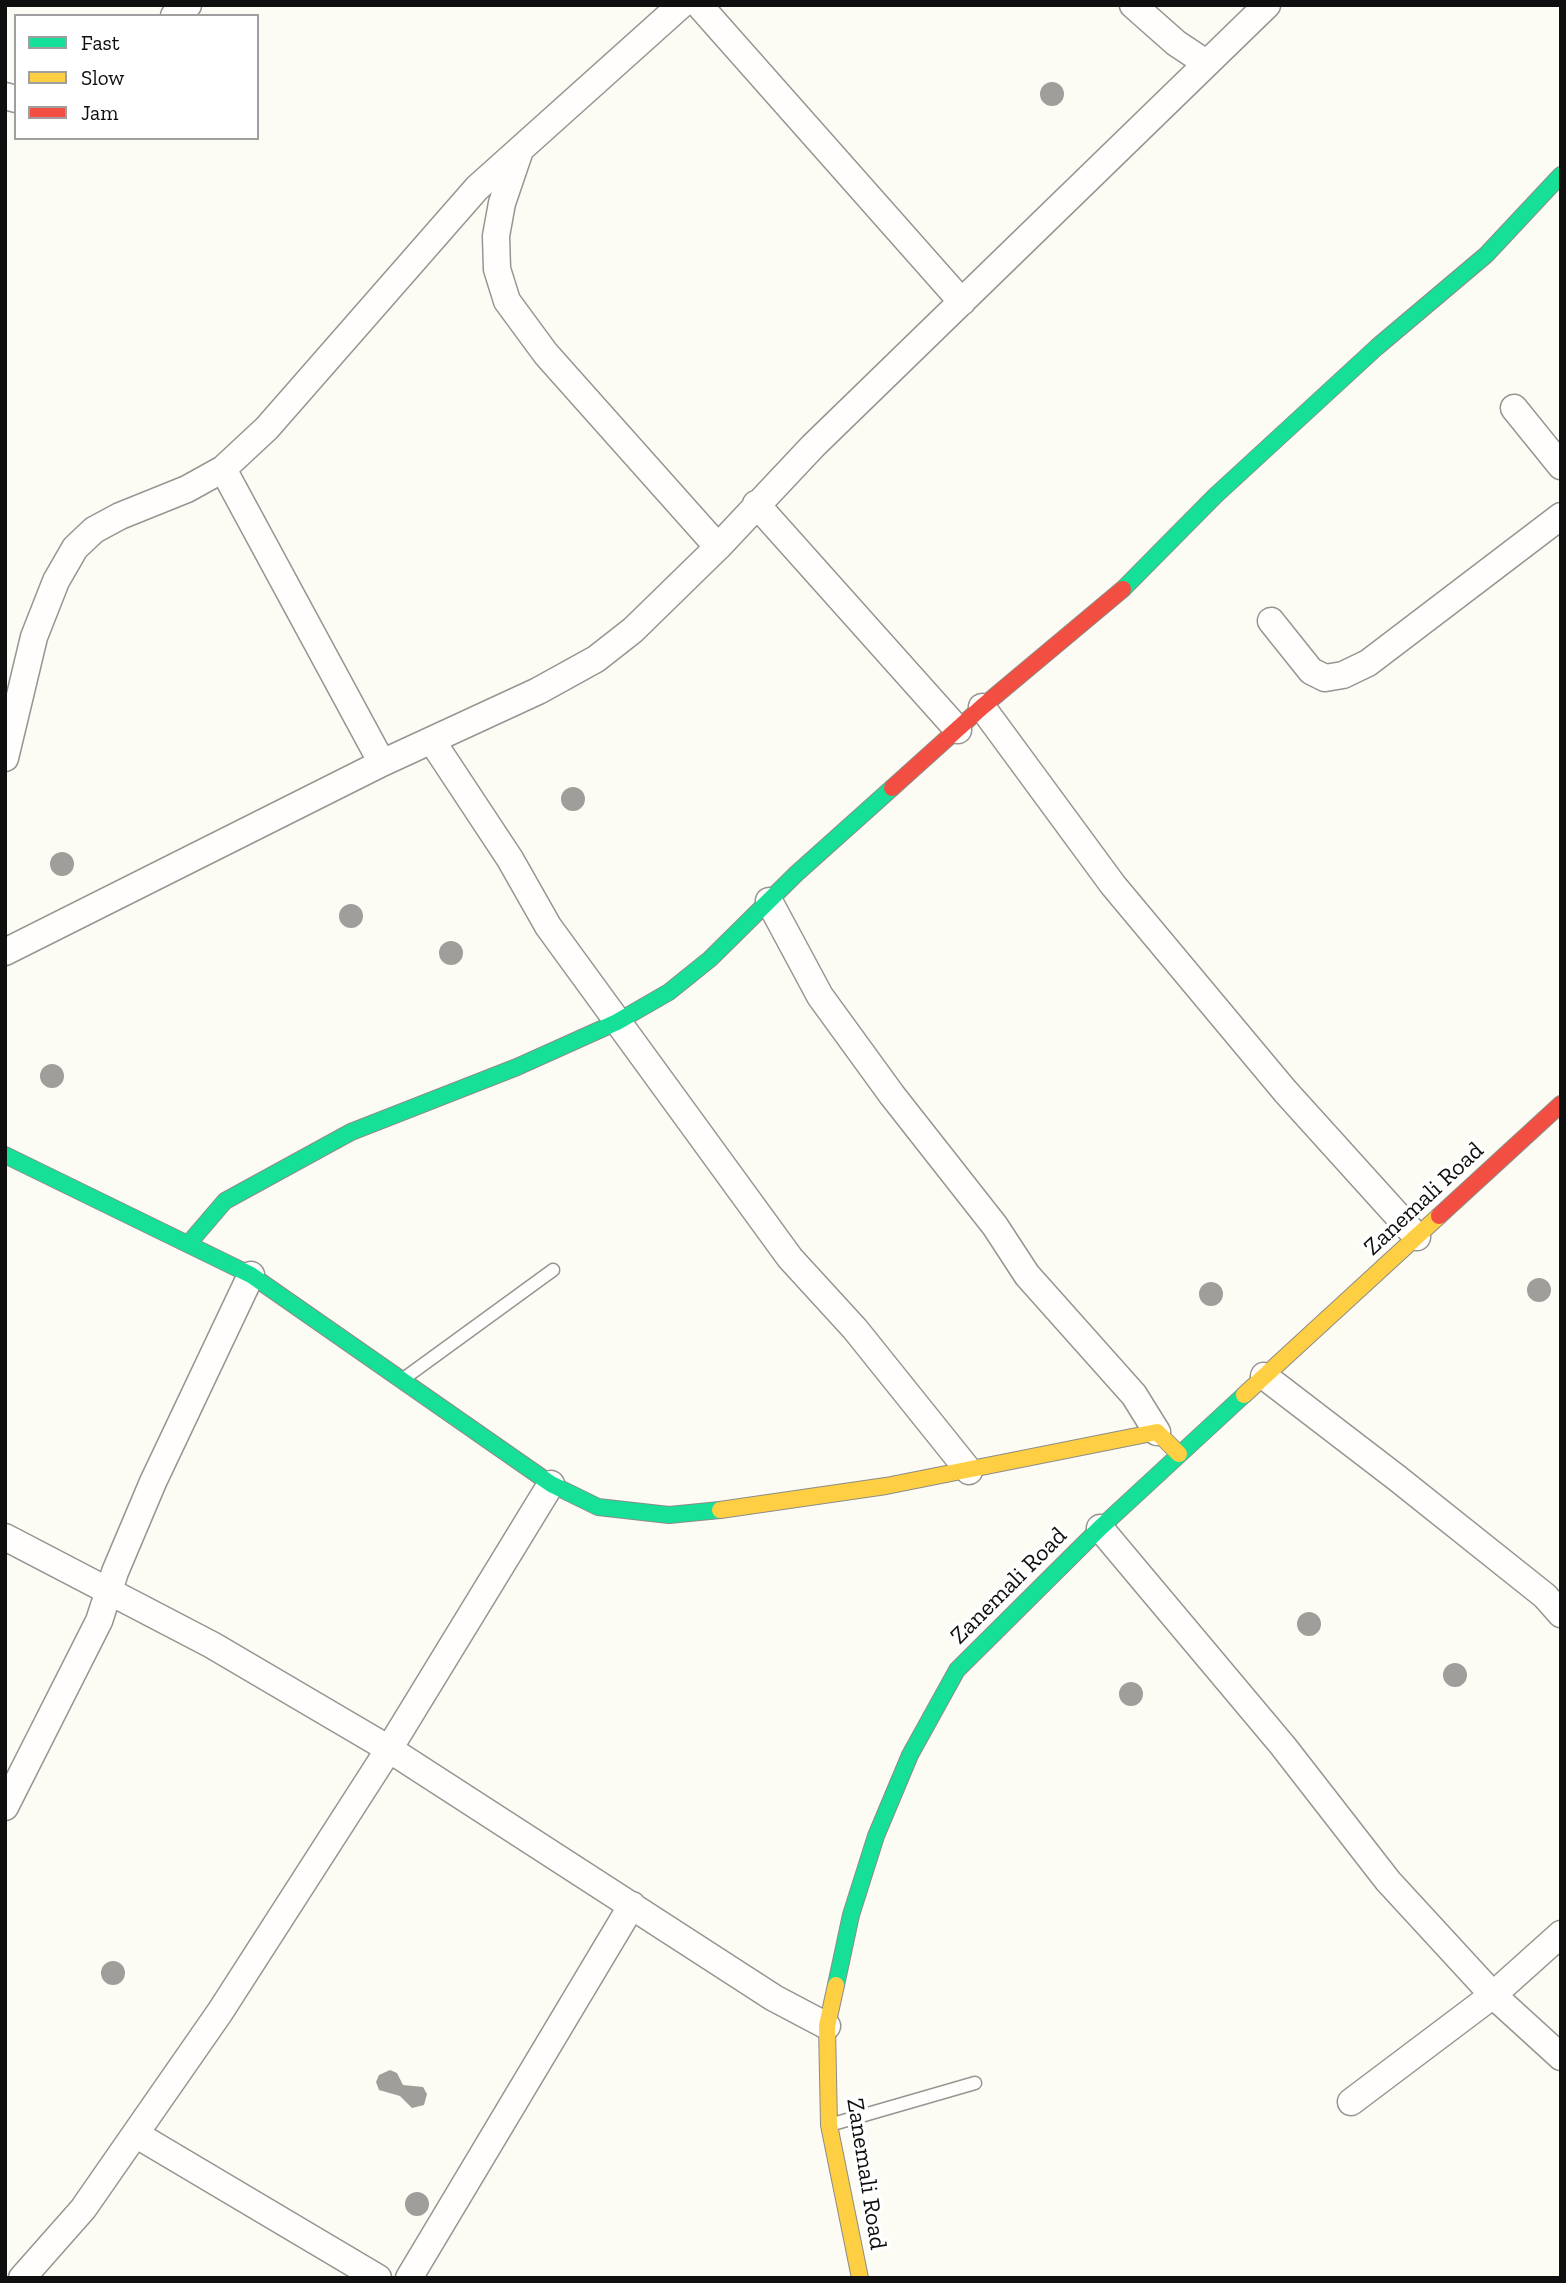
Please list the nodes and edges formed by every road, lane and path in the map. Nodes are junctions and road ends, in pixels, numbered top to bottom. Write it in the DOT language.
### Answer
graph roads {
  1 [pos="681,5"];
  2 [pos="699,5"];
  3 [pos="1133,5"];
  4 [pos="1267,5"];
  5 [pos="1206,63"];
  6 [pos="520,149"];
  7 [pos="1561,175"];
  8 [pos="962,302"];
  9 [pos="1514,408"];
  10 [pos="1561,466"];
  11 [pos="223,469"];
  12 [pos="756,504"];
  13 [pos="1561,516"];
  14 [pos="718,547"];
  15 [pos="1271,621"];
  16 [pos="982,707"];
  17 [pos="958,730"];
  18 [pos="432,741"];
  19 [pos="5,758"];
  20 [pos="382,764"];
  21 [pos="769,901"];
  22 [pos="5,952"];
  23 [pos="617,1022"];
  24 [pos="1561,1104"];
  25 [pos="5,1155"];
  26 [pos="1417,1237"];
  27 [pos="189,1243"];
  28 [pos="553,1270"];
  29 [pos="251,1275"];
  30 [pos="1264,1376"];
  31 [pos="403,1380"];
  32 [pos="1157,1432"];
  33 [pos="1179,1454"];
  34 [pos="969,1471"];
  35 [pos="551,1484"];
  36 [pos="1100,1528"];
  37 [pos="5,1537"];
  38 [pos="110,1591"];
  39 [pos="1555,1597"];
  40 [pos="389,1748"];
  41 [pos="5,1807"];
  42 [pos="632,1905"];
  43 [pos="1561,1934"];
  44 [pos="1493,1995"];
  45 [pos="827,2026"];
  46 [pos="1561,2057"];
  47 [pos="975,2083"];
  48 [pos="1351,2102"];
  49 [pos="829,2125"];
  50 [pos="137,2135"];
  51 [pos="22,2278"];
  52 [pos="378,2278"];
  53 [pos="409,2278"];
  54 [pos="860,2278"];
  1 -- 6 [label="street"];
  2 -- 8 [label="street"];
  3 -- 5 [label="street"];
  4 -- 5 [label="street"];
  5 -- 8 [label="street"];
  6 -- 11 [label="street"];
  6 -- 14 [label="street"];
  7 -- 16 [label="street"];
  8 -- 12 [label="street"];
  9 -- 10 [label="street"];
  11 -- 19 [label="street"];
  11 -- 20 [label="street"];
  12 -- 14 [label="street"];
  12 -- 17 [label="street"];
  13 -- 15 [label="street"];
  14 -- 18 [label="street"];
  16 -- 17 [label="street"];
  16 -- 26 [label="street"];
  17 -- 21 [label="street"];
  18 -- 20 [label="street"];
  18 -- 23 [label="street"];
  20 -- 22 [label="street"];
  21 -- 23 [label="street"];
  21 -- 32 [label="street"];
  23 -- 27 [label="street"];
  23 -- 34 [label="street"];
  24 -- 26 [label="street, Zanemali Road"];
  25 -- 27 [label="street"];
  26 -- 30 [label="street, Zanemali Road"];
  27 -- 29 [label="street"];
  28 -- 31 [label="lane"];
  29 -- 31 [label="street"];
  29 -- 38 [label="street"];
  30 -- 33 [label="street, Zanemali Road"];
  30 -- 39 [label="street"];
  31 -- 35 [label="street"];
  32 -- 33 [label="street"];
  32 -- 34 [label="street"];
  33 -- 36 [label="street, Zanemali Road"];
  34 -- 35 [label="street"];
  35 -- 40 [label="street"];
  36 -- 44 [label="street"];
  36 -- 45 [label="street, Zanemali Road"];
  37 -- 38 [label="street"];
  38 -- 40 [label="street"];
  38 -- 41 [label="street"];
  40 -- 42 [label="street"];
  40 -- 50 [label="street"];
  42 -- 45 [label="street"];
  42 -- 53 [label="street"];
  43 -- 44 [label="street"];
  44 -- 46 [label="street"];
  44 -- 48 [label="street"];
  45 -- 49 [label="street, Zanemali Road"];
  47 -- 49 [label="lane"];
  49 -- 54 [label="street, Zanemali Road"];
  50 -- 51 [label="street"];
  50 -- 52 [label="street"];
}
